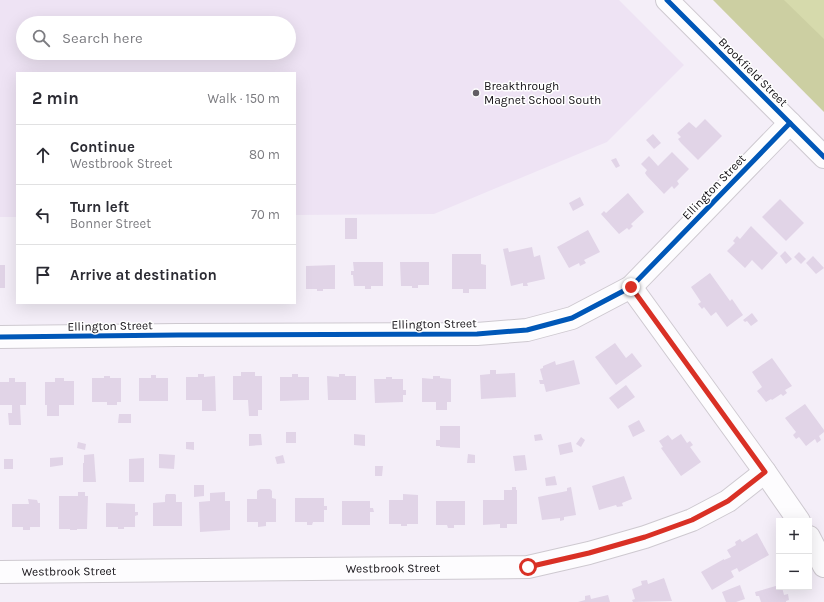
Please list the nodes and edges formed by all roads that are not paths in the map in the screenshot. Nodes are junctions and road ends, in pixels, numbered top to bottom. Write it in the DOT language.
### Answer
graph roads {
  1 [pos="667,0"];
  2 [pos="790,124"];
  3 [pos="824,157"];
  4 [pos="631,287"];
  5 [pos="0,337"];
  6 [pos="765,472"];
  7 [pos="797,518"];
  8 [pos="812,543"];
  9 [pos="824,566"];
  10 [pos="0,572"];
  1 -- 2 [label="street, Brookfield Street"];
  2 -- 3 [label="street, Brookfield Street"];
  2 -- 4 [label="street, Ellington Street"];
  4 -- 5 [label="street, Ellington Street"];
  4 -- 6 [label="street"];
  6 -- 7 [label="street"];
  6 -- 10 [label="street, Westbrook Street"];
  8 -- 9 [label="street"];
}
